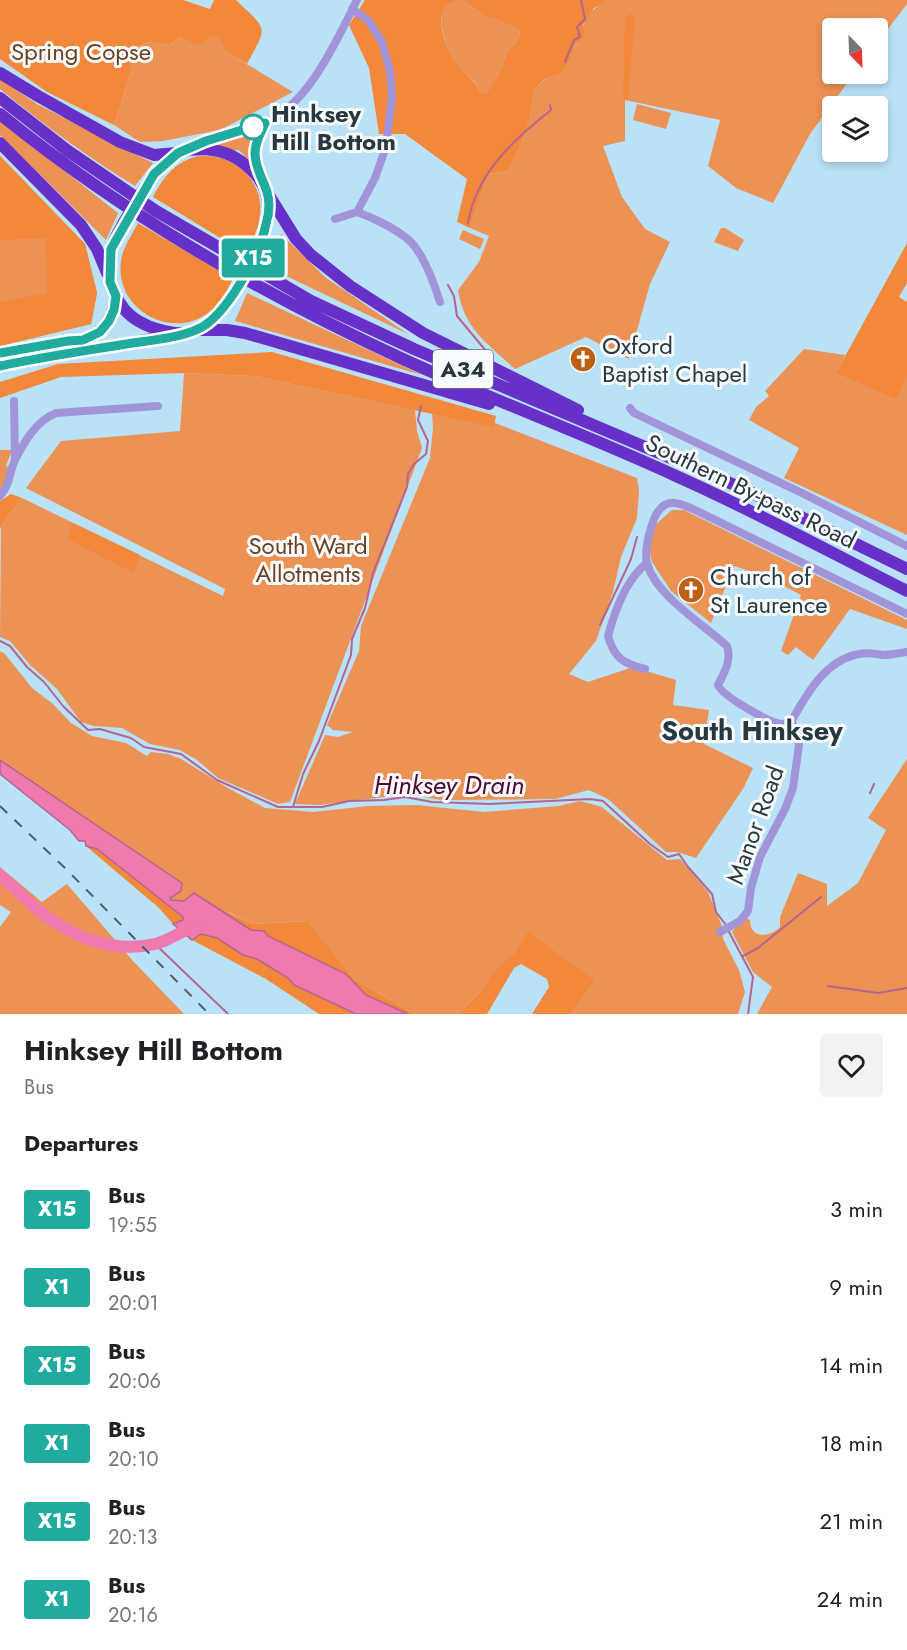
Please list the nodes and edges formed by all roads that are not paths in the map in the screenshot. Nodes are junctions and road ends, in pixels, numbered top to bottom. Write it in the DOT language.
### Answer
graph roads {
  1 [pos="357,0"];
  2 [pos="352,9"];
  3 [pos="0,73"];
  4 [pos="0,98"];
  5 [pos="0,114"];
  6 [pos="265,123"];
  7 [pos="0,143"];
  8 [pos="182,152"];
  9 [pos="260,178"];
  10 [pos="268,193"];
  11 [pos="357,212"];
  12 [pos="335,219"];
  13 [pos="102,261"];
  14 [pos="110,282"];
  15 [pos="116,296"];
  16 [pos="440,302"];
  17 [pos="191,331"];
  18 [pos="68,341"];
  19 [pos="0,353"];
  20 [pos="0,368"];
  21 [pos="14,401"];
  22 [pos="158,406"];
  23 [pos="630,408"];
  24 [pos="576,432"];
  25 [pos="616,433"];
  26 [pos="15,462"];
  27 [pos="0,496"];
  28 [pos="907,546"];
  29 [pos="647,563"];
  30 [pos="907,569"];
  31 [pos="907,591"];
  32 [pos="907,614"];
  33 [pos="907,652"];
  34 [pos="641,668"];
  35 [pos="791,722"];
  36 [pos="725,930"];
  1 -- 2 [label="street"];
  2 -- 6 [label="street"];
  2 -- 11 [label="street"];
  3 -- 8 [label="highway"];
  4 -- 25 [label="highway, A34"];
  5 -- 24 [label="highway, A34"];
  6 -- 8 [label="street"];
  6 -- 9 [label="street"];
  7 -- 13 [label="highway"];
  8 -- 9 [label="highway"];
  8 -- 14 [label="highway"];
  9 -- 10 [label="highway"];
  10 -- 17 [label="highway"];
  10 -- 25 [label="highway"];
  11 -- 12 [label="street"];
  11 -- 16 [label="street"];
  13 -- 14 [label="highway"];
  13 -- 18 [label="highway"];
  14 -- 15 [label="highway"];
  15 -- 17 [label="highway"];
  15 -- 18 [label="highway"];
  17 -- 20 [label="highway"];
  17 -- 24 [label="highway"];
  18 -- 19 [label="highway"];
  21 -- 26 [label="street"];
  22 -- 26 [label="street"];
  23 -- 28 [label="street"];
  24 -- 31 [label="highway, Southern By-pass Road / A34"];
  25 -- 30 [label="highway, Southern By-pass Road / A34"];
  26 -- 27 [label="street"];
  29 -- 32 [label="street"];
  29 -- 34 [label="street"];
  29 -- 35 [label="street"];
  33 -- 35 [label="street"];
  35 -- 36 [label="street, Manor Road"];
}
